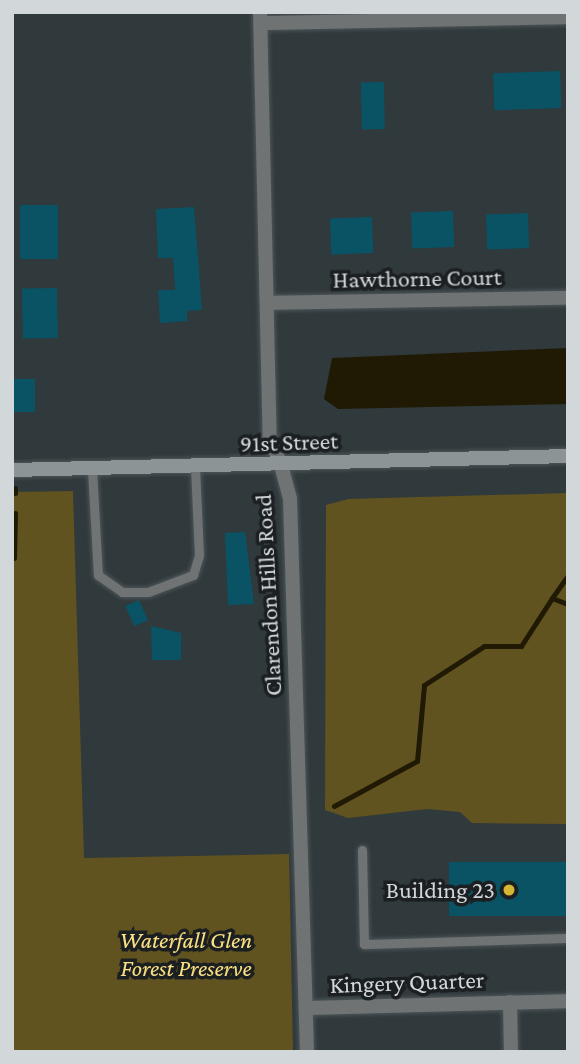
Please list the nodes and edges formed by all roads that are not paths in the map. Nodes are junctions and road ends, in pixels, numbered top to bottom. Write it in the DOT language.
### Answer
graph roads {
  1 [pos="568,17"];
  2 [pos="260,18"];
  3 [pos="568,298"];
  4 [pos="267,303"];
  5 [pos="568,456"];
  6 [pos="281,466"];
  7 [pos="195,467"];
  8 [pos="92,469"];
  9 [pos="12,470"];
  10 [pos="362,850"];
  11 [pos="568,938"];
  12 [pos="568,1001"];
  13 [pos="510,1002"];
  14 [pos="306,1008"];
  15 [pos="307,1052"];
  16 [pos="511,1052"];
  1 -- 2 [label="street"];
  2 -- 4 [label="street, Clarendon Hills Road"];
  3 -- 4 [label="street, Hawthorne Court"];
  4 -- 6 [label="street, Clarendon Hills Road"];
  5 -- 6 [label="main road, 91st Street"];
  6 -- 7 [label="main road, 91st Street"];
  6 -- 14 [label="street, Clarendon Hills Road"];
  7 -- 8 [label="main road, 91st Street"];
  7 -- 8 [label="lane"];
  8 -- 9 [label="main road, 91st Street"];
  10 -- 11 [label="lane"];
  12 -- 13 [label="street, Kingery Quarter"];
  13 -- 14 [label="street, Kingery Quarter"];
  13 -- 16 [label="street, Kingery Quarter"];
  14 -- 15 [label="street, Clarendon Hills Road"];
}
